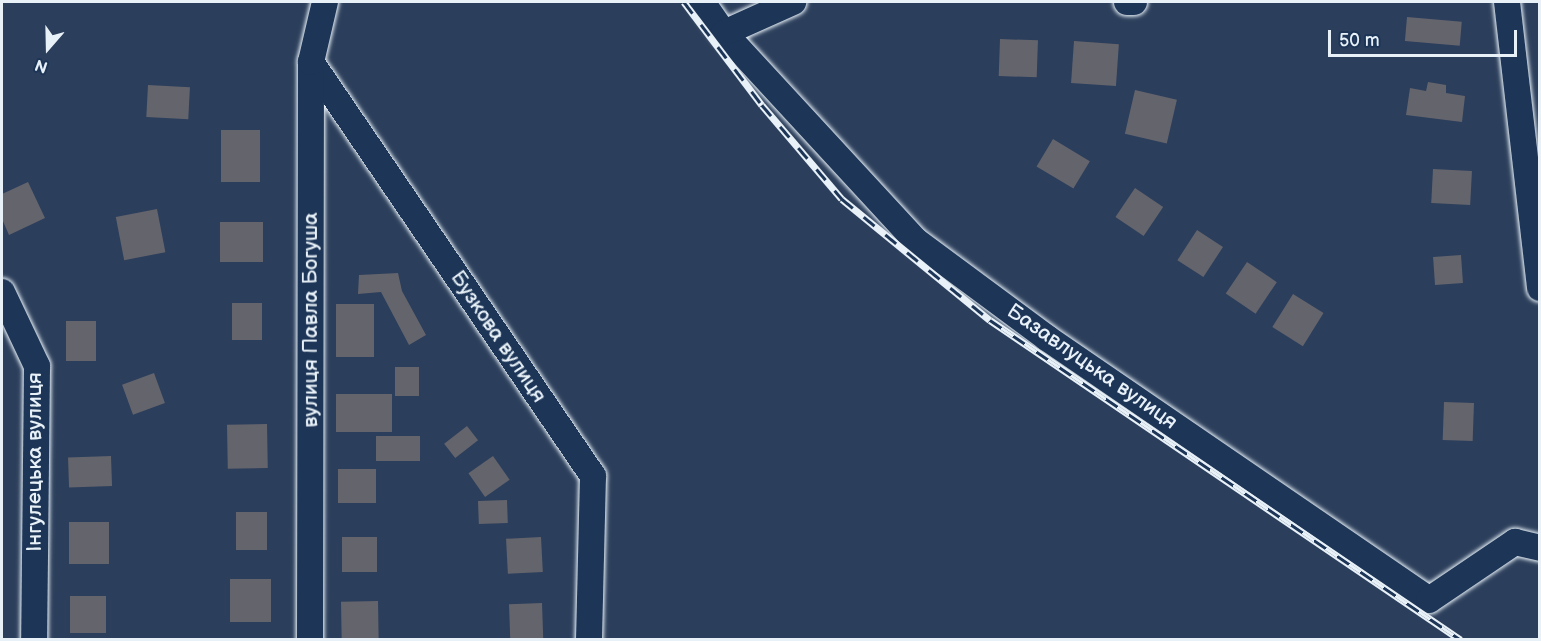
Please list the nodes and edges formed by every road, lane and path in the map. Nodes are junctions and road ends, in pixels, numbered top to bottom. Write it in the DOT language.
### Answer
graph roads {
  1 [pos="325,2"];
  2 [pos="702,2"];
  3 [pos="793,2"];
  4 [pos="1127,2"];
  5 [pos="1134,2"];
  6 [pos="1507,2"];
  7 [pos="724,33"];
  8 [pos="311,62"];
  9 [pos="1539,288"];
  10 [pos="2,292"];
  11 [pos="1539,549"];
  12 [pos="34,639"];
  13 [pos="310,639"];
  14 [pos="589,639"];
  1 -- 8 [label="street, вулиця Павла Богуша"];
  2 -- 7 [label="street, Базавлуцька вулиця"];
  3 -- 7 [label="street"];
  4 -- 5 [label="street"];
  6 -- 9 [label="street"];
  7 -- 11 [label="street, Базавлуцька вулиця"];
  8 -- 13 [label="street, вулиця Павла Богуша"];
  8 -- 14 [label="street, Бузкова вулиця"];
  10 -- 12 [label="street, Інгулецька вулиця"];
}
